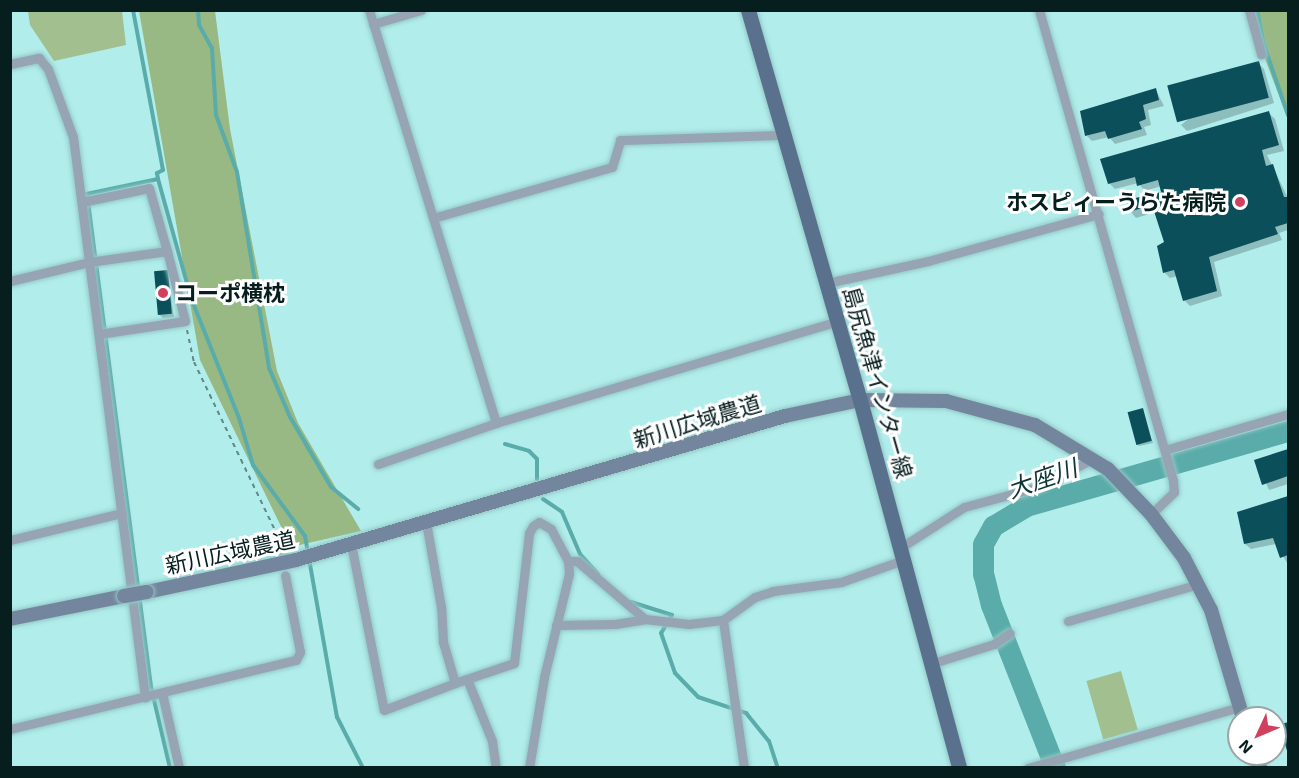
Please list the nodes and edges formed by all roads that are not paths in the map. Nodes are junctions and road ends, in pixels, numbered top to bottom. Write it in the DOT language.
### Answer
graph roads {
  1 [pos="369,10"];
  2 [pos="421,10"];
  3 [pos="748,10"];
  4 [pos="1039,10"];
  5 [pos="1249,10"];
  6 [pos="373,24"];
  7 [pos="1262,54"];
  8 [pos="10,64"];
  9 [pos="783,135"];
  10 [pos="81,202"];
  11 [pos="1099,214"];
  12 [pos="433,218"];
  13 [pos="167,251"];
  14 [pos="93,261"];
  15 [pos="10,281"];
  16 [pos="827,283"];
  17 [pos="838,321"];
  18 [pos="102,333"];
  19 [pos="860,400"];
  20 [pos="1288,414"];
  21 [pos="496,423"];
  22 [pos="1166,452"];
  23 [pos="1092,459"];
  24 [pos="378,464"];
  25 [pos="122,513"];
  26 [pos="1151,514"];
  27 [pos="426,522"];
  28 [pos="10,540"];
  29 [pos="351,544"];
  30 [pos="901,554"];
  31 [pos="568,561"];
  32 [pos="285,575"];
  33 [pos="1199,584"];
  34 [pos="10,619"];
  35 [pos="645,619"];
  36 [pos="723,620"];
  37 [pos="1068,621"];
  38 [pos="556,625"];
  39 [pos="1010,633"];
  40 [pos="930,664"];
  41 [pos="467,679"];
  42 [pos="455,683"];
  43 [pos="162,693"];
  44 [pos="145,697"];
  45 [pos="1239,706"];
  46 [pos="1227,717"];
  47 [pos="10,729"];
  48 [pos="178,768"];
  49 [pos="496,768"];
  50 [pos="529,768"];
  51 [pos="744,768"];
  52 [pos="959,768"];
  53 [pos="1028,768"];
  1 -- 6 [label="street"];
  2 -- 6 [label="street"];
  3 -- 9 [label="main road, 島尻魚津インター線"];
  4 -- 11 [label="street"];
  5 -- 7 [label="street"];
  6 -- 12 [label="street"];
  8 -- 10 [label="street"];
  9 -- 12 [label="street"];
  9 -- 16 [label="main road, 島尻魚津インター線"];
  10 -- 13 [label="street"];
  10 -- 14 [label="street"];
  11 -- 16 [label="street"];
  11 -- 22 [label="street"];
  12 -- 21 [label="street"];
  13 -- 14 [label="street"];
  13 -- 18 [label="street"];
  14 -- 15 [label="street"];
  14 -- 18 [label="street"];
  16 -- 17 [label="main road, 島尻魚津インター線"];
  17 -- 19 [label="main road, 島尻魚津インター線"];
  17 -- 21 [label="street"];
  18 -- 25 [label="street"];
  19 -- 23 [label="street, 新川広域農道"];
  19 -- 27 [label="street, 新川広域農道"];
  19 -- 30 [label="main road, 島尻魚津インター線"];
  20 -- 22 [label="street"];
  21 -- 24 [label="street"];
  22 -- 26 [label="street"];
  23 -- 26 [label="street, 新川広域農道"];
  23 -- 30 [label="street"];
  25 -- 28 [label="street"];
  25 -- 44 [label="street"];
  26 -- 33 [label="street, 新川広域農道"];
  27 -- 29 [label="street, 新川広域農道"];
  27 -- 42 [label="street"];
  29 -- 34 [label="street, 新川広域農道, bridge"];
  29 -- 42 [label="street"];
  30 -- 36 [label="street"];
  30 -- 40 [label="main road, 島尻魚津インター線"];
  31 -- 35 [label="street"];
  31 -- 38 [label="street"];
  31 -- 41 [label="street"];
  32 -- 43 [label="street"];
  33 -- 37 [label="street"];
  33 -- 45 [label="street, 新川広域農道"];
  35 -- 36 [label="street"];
  35 -- 38 [label="street"];
  36 -- 51 [label="street"];
  38 -- 50 [label="street"];
  39 -- 40 [label="street"];
  40 -- 52 [label="main road, 島尻魚津インター線"];
  41 -- 42 [label="street"];
  41 -- 49 [label="street"];
  43 -- 44 [label="street"];
  43 -- 48 [label="street"];
  44 -- 47 [label="street"];
  46 -- 53 [label="street"];
}
